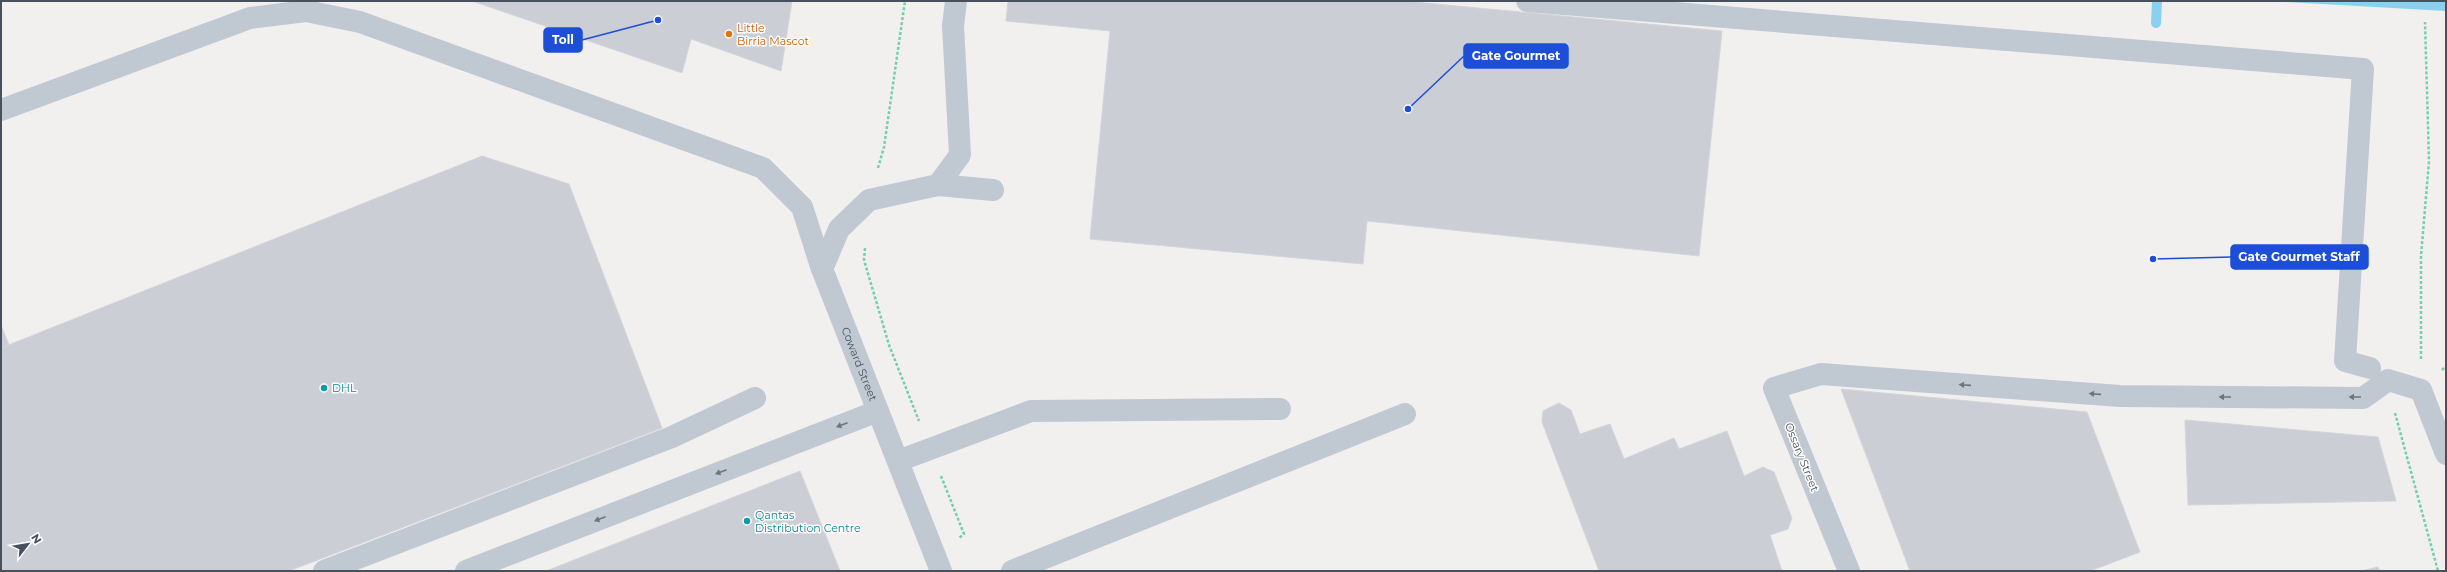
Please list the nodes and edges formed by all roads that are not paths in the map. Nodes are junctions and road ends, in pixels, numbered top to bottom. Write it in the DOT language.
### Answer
graph roads {
  1 [pos="956,1"];
  2 [pos="1527,1"];
  3 [pos="1,110"];
  4 [pos="938,185"];
  5 [pos="993,190"];
  6 [pos="822,269"];
  7 [pos="2370,368"];
  8 [pos="755,398"];
  9 [pos="1280,409"];
  10 [pos="878,411"];
  11 [pos="1405,414"];
  12 [pos="2446,454"];
  13 [pos="898,461"];
  14 [pos="324,571"];
  15 [pos="466,571"];
  16 [pos="941,571"];
  17 [pos="1012,571"];
  18 [pos="1848,571"];
  1 -- 4 [label="street"];
  2 -- 7 [label="street"];
  3 -- 6 [label="street, Coward Street"];
  4 -- 5 [label="street"];
  4 -- 6 [label="street"];
  6 -- 10 [label="street, Coward Street"];
  8 -- 14 [label="street"];
  9 -- 13 [label="street"];
  10 -- 13 [label="street, Coward Street"];
  10 -- 15 [label="street, one-way"];
  11 -- 17 [label="street"];
  12 -- 18 [label="street, Ossary Street, one-way"];
  13 -- 16 [label="street, Coward Street"];
}
